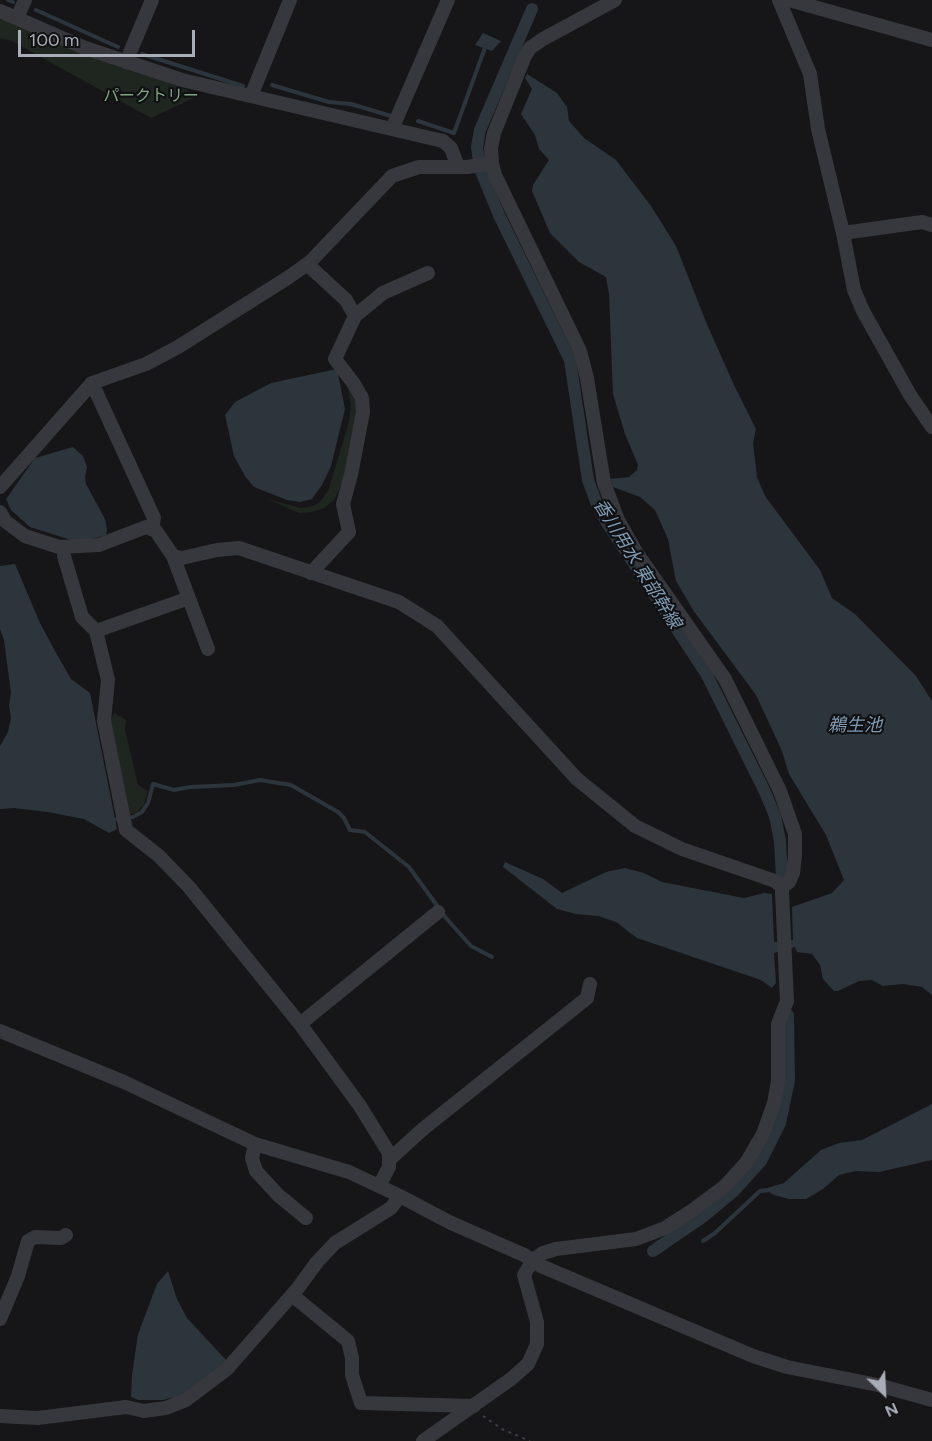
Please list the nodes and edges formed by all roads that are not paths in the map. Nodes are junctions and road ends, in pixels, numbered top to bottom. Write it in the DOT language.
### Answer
graph roads {
  1 [pos="25,0"];
  2 [pos="152,0"];
  3 [pos="290,0"];
  4 [pos="448,0"];
  5 [pos="615,0"];
  6 [pos="779,0"];
  7 [pos="789,0"];
  8 [pos="0,11"];
  9 [pos="17,18"];
  10 [pos="932,40"];
  11 [pos="126,62"];
  12 [pos="251,96"];
  13 [pos="392,129"];
  14 [pos="492,163"];
  15 [pos="458,167"];
  16 [pos="932,225"];
  17 [pos="843,232"];
  18 [pos="307,264"];
  19 [pos="428,273"];
  20 [pos="355,316"];
  21 [pos="92,383"];
  22 [pos="932,427"];
  23 [pos="0,487"];
  24 [pos="0,512"];
  25 [pos="152,530"];
  26 [pos="25,536"];
  27 [pos="112,540"];
  28 [pos="64,556"];
  29 [pos="173,556"];
  30 [pos="312,573"];
  31 [pos="189,598"];
  32 [pos="96,631"];
  33 [pos="208,649"];
  34 [pos="782,890"];
  35 [pos="438,912"];
  36 [pos="590,984"];
  37 [pos="300,1024"];
  38 [pos="0,1031"];
  39 [pos="255,1144"];
  40 [pos="390,1159"];
  41 [pos="379,1186"];
  42 [pos="400,1196"];
  43 [pos="306,1218"];
  44 [pos="66,1235"];
  45 [pos="532,1260"];
  46 [pos="292,1295"];
  47 [pos="0,1319"];
  48 [pos="932,1400"];
  49 [pos="472,1407"];
  50 [pos="0,1416"];
  51 [pos="423,1441"];
  1 -- 9 [label="street"];
  2 -- 11 [label="street"];
  3 -- 12 [label="street"];
  4 -- 13 [label="street"];
  5 -- 14 [label="street"];
  6 -- 17 [label="street"];
  7 -- 10 [label="street"];
  8 -- 9 [label="street"];
  9 -- 11 [label="street"];
  11 -- 12 [label="street"];
  12 -- 13 [label="street"];
  13 -- 15 [label="street"];
  14 -- 15 [label="street"];
  14 -- 34 [label="street"];
  15 -- 18 [label="street"];
  16 -- 17 [label="street"];
  17 -- 22 [label="street"];
  18 -- 20 [label="street"];
  18 -- 21 [label="street"];
  19 -- 20 [label="street"];
  20 -- 30 [label="street"];
  21 -- 23 [label="street"];
  21 -- 25 [label="street"];
  24 -- 26 [label="street"];
  25 -- 27 [label="street"];
  25 -- 29 [label="street"];
  26 -- 27 [label="street"];
  26 -- 28 [label="street"];
  27 -- 28 [label="street"];
  28 -- 32 [label="street"];
  29 -- 30 [label="street"];
  29 -- 31 [label="street"];
  30 -- 34 [label="street"];
  31 -- 32 [label="street"];
  31 -- 33 [label="street"];
  32 -- 37 [label="street"];
  34 -- 45 [label="street"];
  35 -- 37 [label="street"];
  36 -- 40 [label="street"];
  37 -- 40 [label="street"];
  38 -- 39 [label="street"];
  39 -- 41 [label="street"];
  39 -- 43 [label="street"];
  40 -- 41 [label="street"];
  41 -- 42 [label="street"];
  42 -- 45 [label="street"];
  42 -- 46 [label="street"];
  44 -- 47 [label="street"];
  45 -- 48 [label="street"];
  45 -- 49 [label="street"];
  46 -- 49 [label="street"];
  46 -- 50 [label="street"];
  49 -- 51 [label="street"];
}
